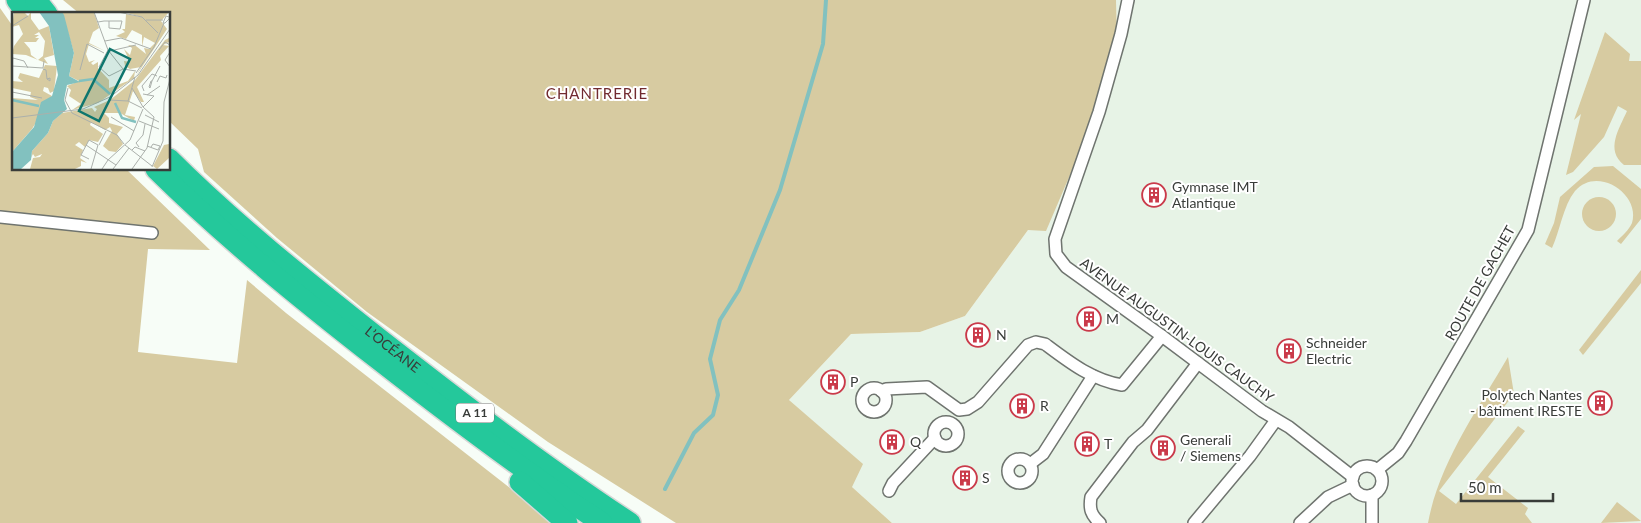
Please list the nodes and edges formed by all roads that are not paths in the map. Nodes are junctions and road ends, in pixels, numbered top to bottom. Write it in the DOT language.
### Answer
graph roads {
  1 [pos="17,0"];
  2 [pos="36,0"];
  3 [pos="1128,0"];
  4 [pos="1584,0"];
  5 [pos="26,12"];
  6 [pos="45,12"];
  7 [pos="170,160"];
  8 [pos="157,170"];
  9 [pos="0,217"];
  10 [pos="152,233"];
  11 [pos="1162,336"];
  12 [pos="1198,363"];
  13 [pos="1093,376"];
  14 [pos="881,391"];
  15 [pos="959,410"];
  16 [pos="1276,420"];
  17 [pos="953,424"];
  18 [pos="470,430"];
  19 [pos="935,438"];
  20 [pos="1030,464"];
  21 [pos="1377,470"];
  22 [pos="1353,481"];
  23 [pos="889,492"];
  24 [pos="1372,495"];
  25 [pos="567,523"];
  26 [pos="602,523"];
  27 [pos="630,523"];
  28 [pos="1100,523"];
  29 [pos="1194,523"];
  30 [pos="1300,523"];
  31 [pos="1372,523"];
  1 -- 5 [label="highway"];
  2 -- 6 [label="highway"];
  3 -- 11 [label="street, AVENUE AUGUSTIN-LOUIS CAUCHY"];
  4 -- 21 [label="street, ROUTE DE GACHET"];
  7 -- 27 [label="highway, L’OCÉANE / A 11"];
  8 -- 18 [label="highway, L’OCÉANE / A 11"];
  9 -- 10 [label="street"];
  11 -- 12 [label="street, AVENUE AUGUSTIN-LOUIS CAUCHY"];
  11 -- 13 [label="street"];
  12 -- 16 [label="street, AVENUE AUGUSTIN-LOUIS CAUCHY"];
  12 -- 28 [label="street"];
  13 -- 15 [label="street"];
  13 -- 20 [label="street"];
  14 -- 15 [label="street"];
  15 -- 17 [label="street"];
  16 -- 22 [label="street, AVENUE AUGUSTIN-LOUIS CAUCHY"];
  16 -- 29 [label="street"];
  17 -- 19 [label="street"];
  17 -- 19 [label="street"];
  18 -- 25 [label="highway"];
  18 -- 26 [label="highway, L’OCÉANE / A 11"];
  19 -- 23 [label="street"];
  21 -- 22 [label="street"];
  21 -- 24 [label="street"];
  22 -- 24 [label="street"];
  22 -- 30 [label="street"];
  24 -- 31 [label="street"];
}
